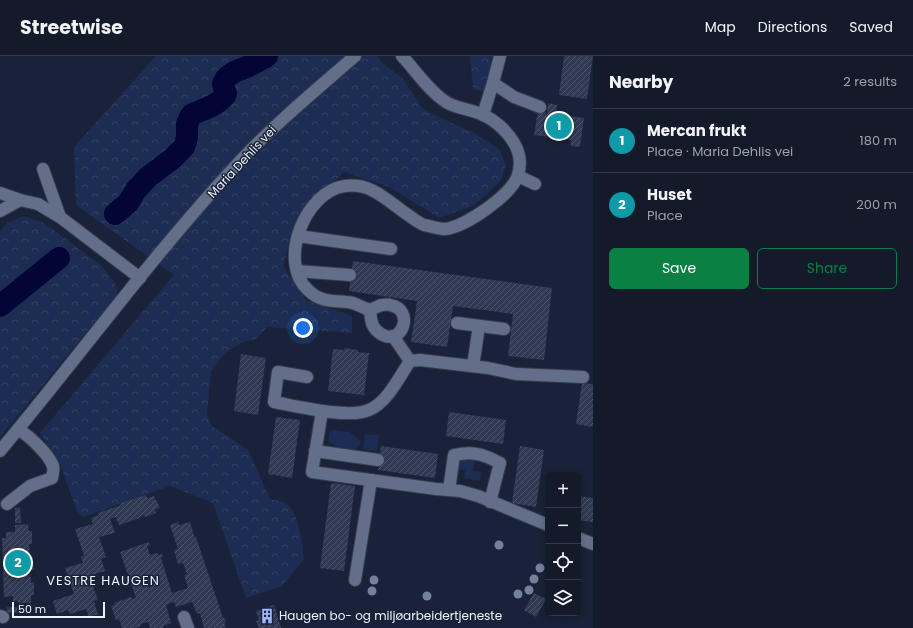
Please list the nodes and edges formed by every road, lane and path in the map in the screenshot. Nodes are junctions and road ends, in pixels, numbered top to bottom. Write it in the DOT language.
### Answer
graph roads {
  1 [pos="355,56"];
  2 [pos="402,56"];
  3 [pos="500,56"];
  4 [pos="493,83"];
  5 [pos="540,107"];
  6 [pos="483,115"];
  7 [pos="44,169"];
  8 [pos="518,176"];
  9 [pos="534,184"];
  10 [pos="0,193"];
  11 [pos="20,200"];
  12 [pos="0,211"];
  13 [pos="60,217"];
  14 [pos="298,236"];
  15 [pos="391,249"];
  16 [pos="297,271"];
  17 [pos="350,275"];
  18 [pos="140,278"];
  19 [pos="370,310"];
  20 [pos="457,323"];
  21 [pos="479,326"];
  22 [pos="504,329"];
  23 [pos="393,336"];
  24 [pos="410,361"];
  25 [pos="473,366"];
  26 [pos="307,376"];
  27 [pos="584,377"];
  28 [pos="322,411"];
  29 [pos="18,428"];
  30 [pos="0,451"];
  31 [pos="315,451"];
  32 [pos="378,460"];
  33 [pos="371,480"];
  34 [pos="449,490"];
  35 [pos="490,502"];
  36 [pos="7,504"];
  37 [pos="545,524"];
  38 [pos="581,539"];
  39 [pos="593,544"];
  40 [pos="355,580"];
  1 -- 18 [label="street, Maria Dehlis vei"];
  2 -- 6 [label="street"];
  3 -- 4 [label="street"];
  4 -- 5 [label="street"];
  4 -- 6 [label="street"];
  6 -- 8 [label="street"];
  7 -- 13 [label="street"];
  8 -- 9 [label="street"];
  8 -- 14 [label="street"];
  10 -- 11 [label="street"];
  11 -- 12 [label="street"];
  11 -- 13 [label="street"];
  13 -- 18 [label="street"];
  14 -- 15 [label="street"];
  14 -- 16 [label="street"];
  16 -- 17 [label="street"];
  16 -- 19 [label="street"];
  18 -- 29 [label="street, Maria Dehlis vei"];
  19 -- 23 [label="street"];
  19 -- 23 [label="street"];
  20 -- 21 [label="street"];
  21 -- 22 [label="street"];
  21 -- 25 [label="street"];
  23 -- 24 [label="street"];
  24 -- 25 [label="street"];
  24 -- 28 [label="street"];
  25 -- 27 [label="street"];
  26 -- 28 [label="street"];
  28 -- 31 [label="street"];
  29 -- 30 [label="street, Maria Dehlis vei"];
  29 -- 36 [label="street"];
  31 -- 32 [label="street"];
  31 -- 33 [label="street"];
  33 -- 34 [label="street"];
  33 -- 40 [label="street"];
  34 -- 35 [label="street"];
  34 -- 35 [label="street"];
  35 -- 37 [label="street"];
  38 -- 39 [label="street"];
}
